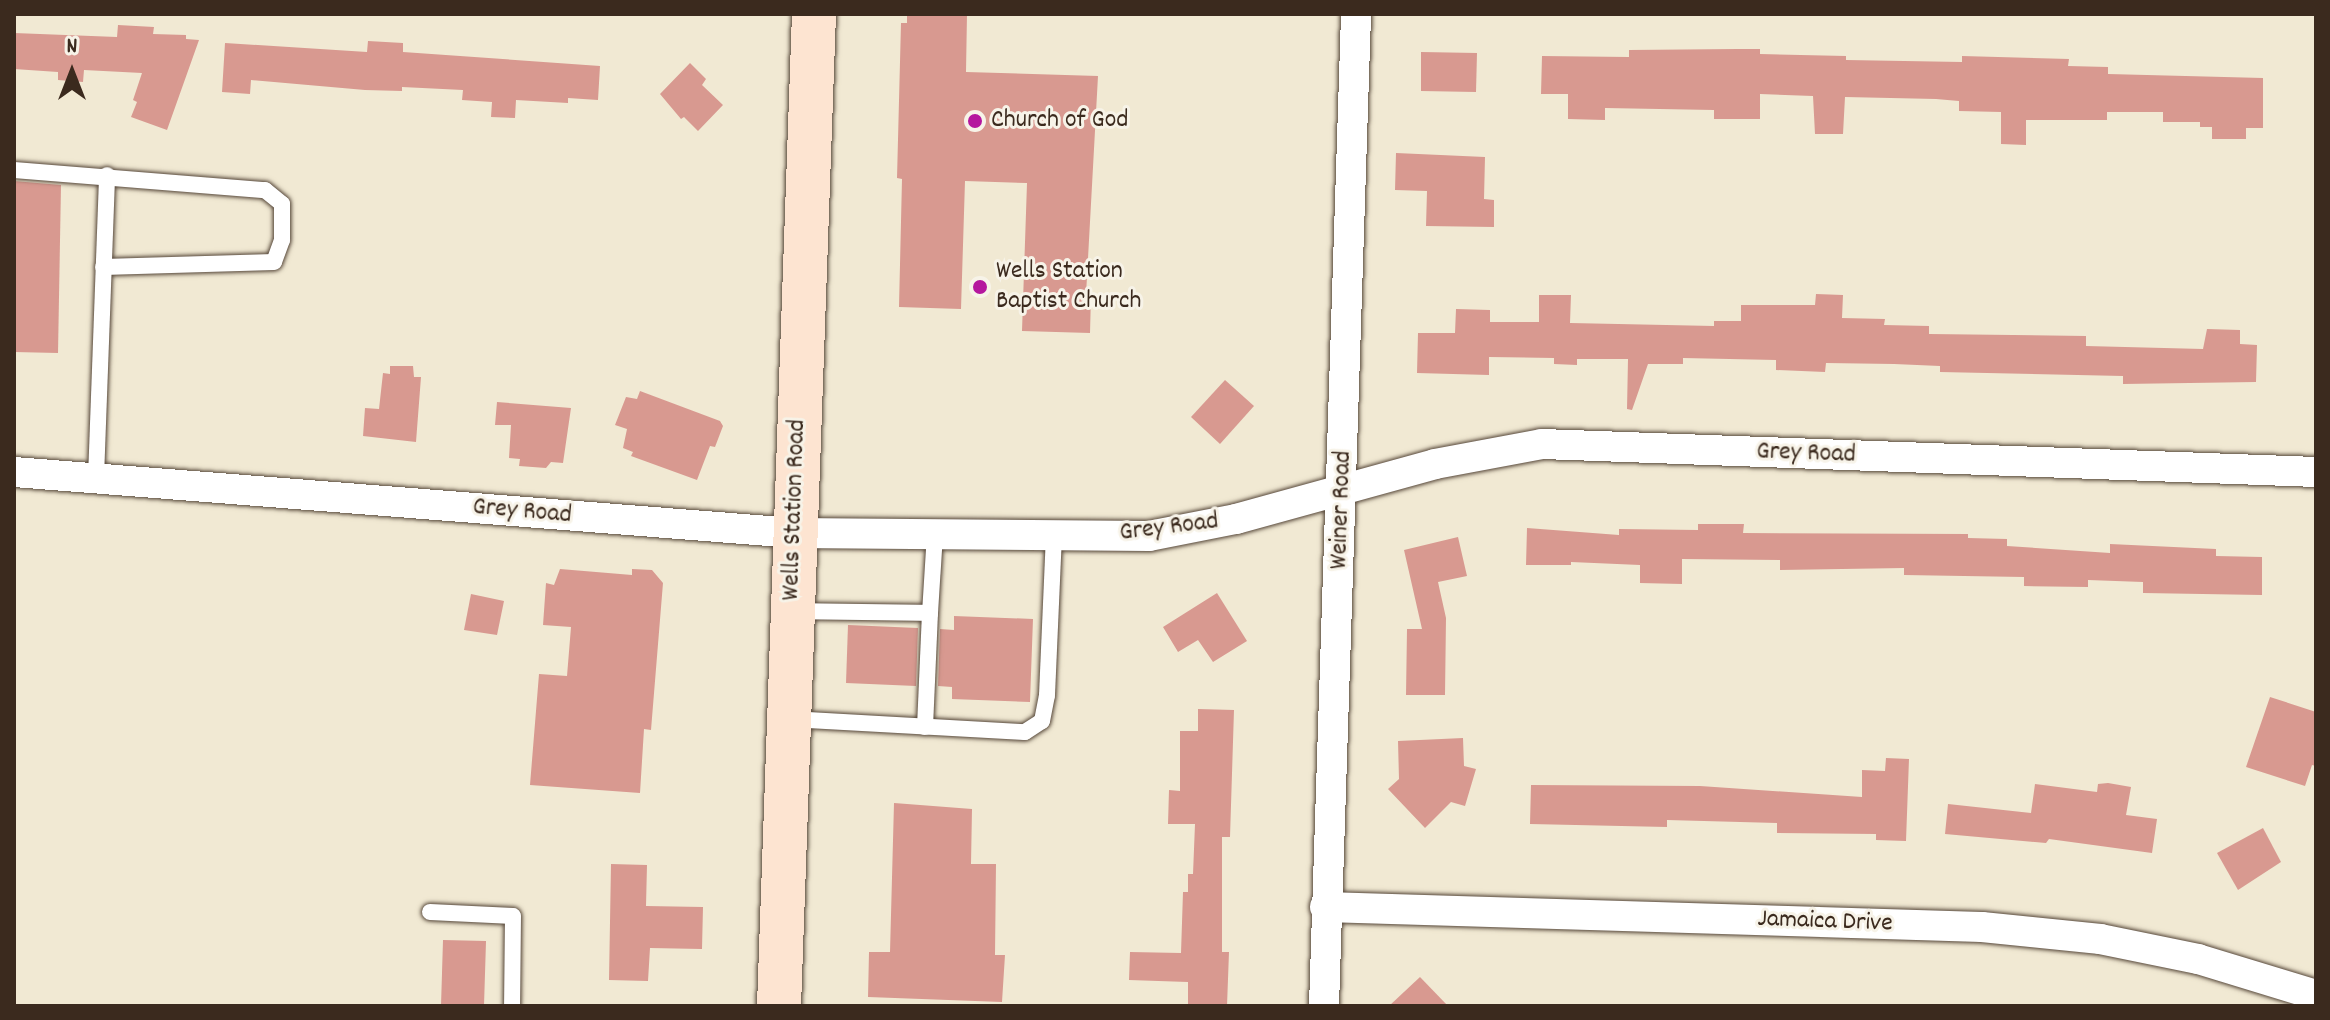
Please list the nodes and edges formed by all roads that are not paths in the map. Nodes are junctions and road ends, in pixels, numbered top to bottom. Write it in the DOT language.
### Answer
graph roads {
  1 [pos="814,14"];
  2 [pos="1356,14"];
  3 [pos="14,170"];
  4 [pos="107,175"];
  5 [pos="103,267"];
  6 [pos="14,472"];
  7 [pos="2316,472"];
  8 [pos="96,478"];
  9 [pos="1343,490"];
  10 [pos="794,533"];
  11 [pos="935,534"];
  12 [pos="1054,535"];
  13 [pos="792,611"];
  14 [pos="930,613"];
  15 [pos="788,719"];
  16 [pos="925,727"];
  17 [pos="1325,907"];
  18 [pos="430,912"];
  19 [pos="2316,995"];
  20 [pos="512,1006"];
  21 [pos="779,1006"];
  22 [pos="1324,1006"];
  1 -- 10 [label="street, Wells Station Road"];
  2 -- 9 [label="street, Weiner Road"];
  3 -- 4 [label="lane"];
  4 -- 5 [label="lane"];
  4 -- 5 [label="lane"];
  5 -- 8 [label="lane"];
  6 -- 8 [label="street, Grey Road"];
  7 -- 9 [label="street, Grey Road"];
  8 -- 10 [label="street, Grey Road"];
  9 -- 12 [label="street, Grey Road"];
  9 -- 17 [label="street, Weiner Road"];
  10 -- 11 [label="street, Grey Road"];
  10 -- 13 [label="street, Wells Station Road"];
  11 -- 12 [label="street, Grey Road"];
  11 -- 14 [label="lane"];
  12 -- 16 [label="lane"];
  13 -- 14 [label="lane"];
  13 -- 15 [label="street, Wells Station Road"];
  14 -- 16 [label="lane"];
  15 -- 16 [label="lane"];
  15 -- 21 [label="street, Wells Station Road"];
  17 -- 19 [label="street, Jamaica Drive"];
  17 -- 22 [label="street, Weiner Road"];
  18 -- 20 [label="lane"];
}
